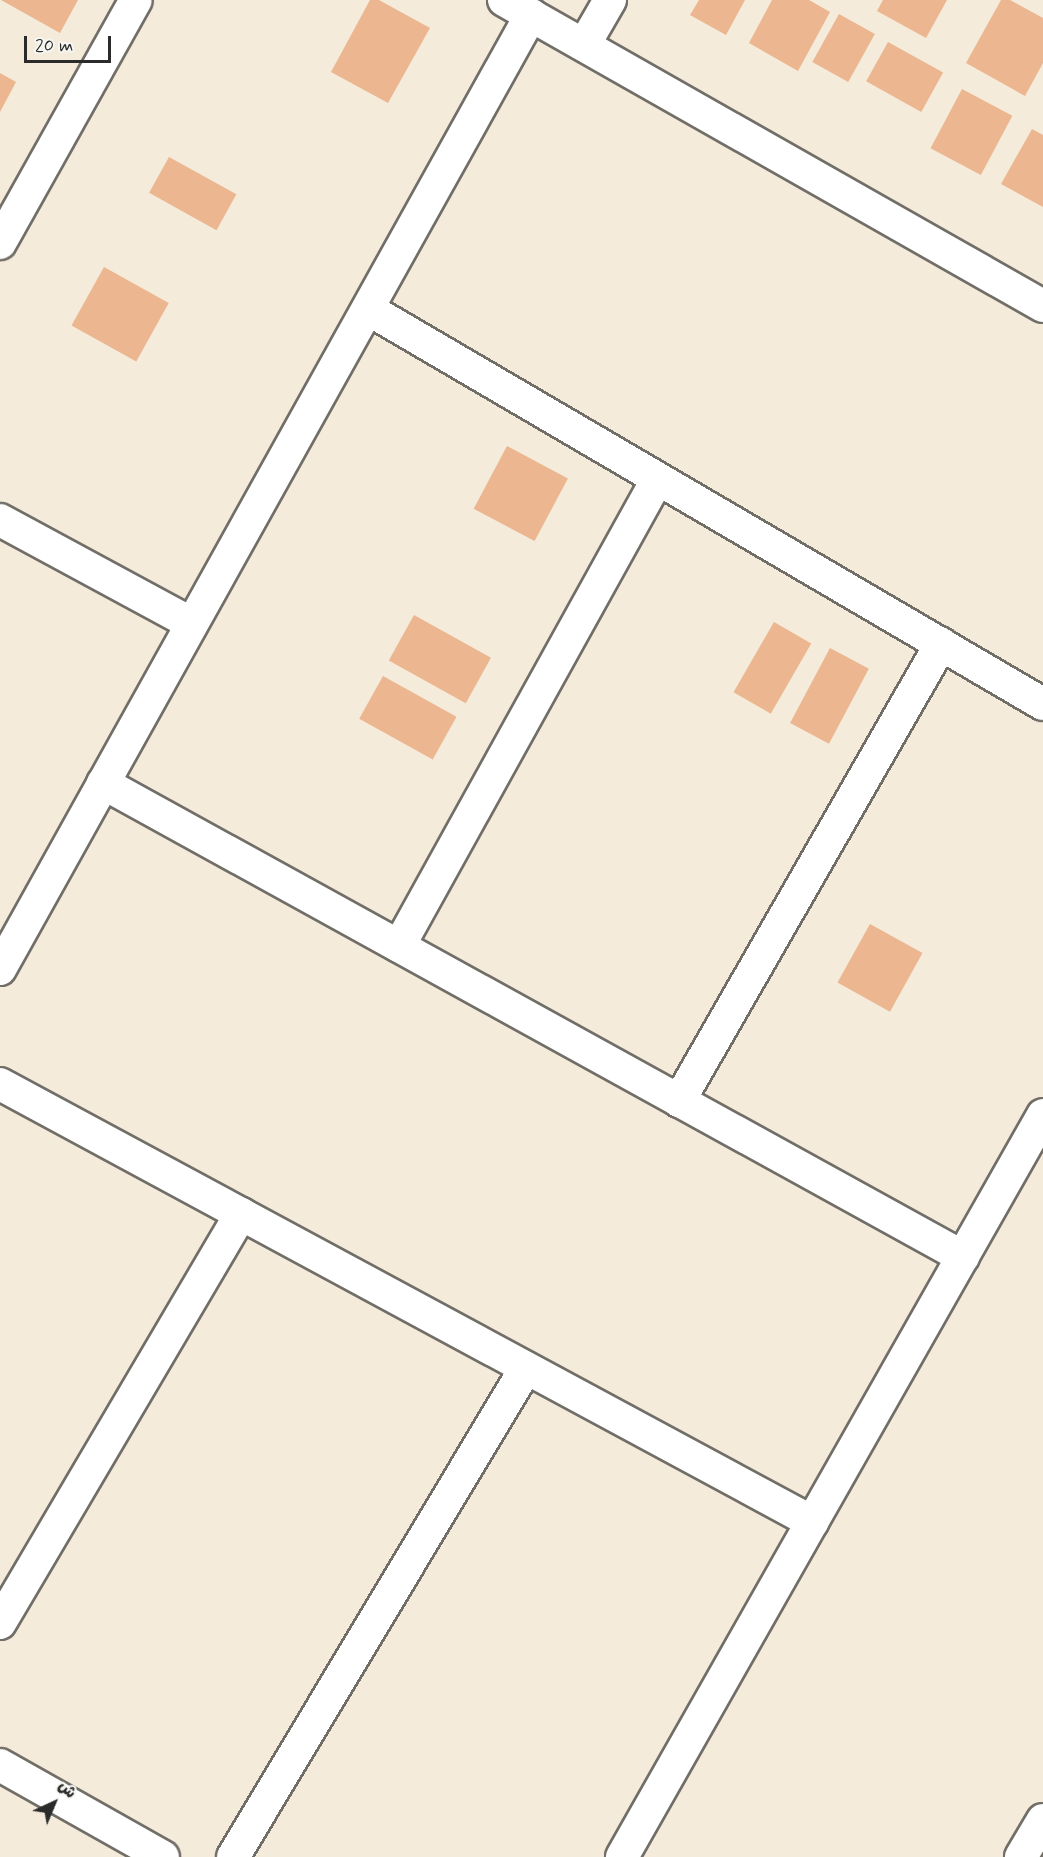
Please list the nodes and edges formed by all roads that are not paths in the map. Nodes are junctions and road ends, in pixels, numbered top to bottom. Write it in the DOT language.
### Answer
graph roads {
  1 [pos="136,0"];
  2 [pos="504,0"];
  3 [pos="610,0"];
  4 [pos="531,15"];
  5 [pos="584,45"];
  6 [pos="0,243"];
  7 [pos="1043,306"];
  8 [pos="368,309"];
  9 [pos="657,480"];
  10 [pos="0,520"];
  11 [pos="192,624"];
  12 [pos="941,644"];
  13 [pos="1043,704"];
  14 [pos="103,783"];
  15 [pos="399,946"];
  16 [pos="0,969"];
  17 [pos="0,1084"];
  18 [pos="679,1101"];
  19 [pos="1043,1115"];
  20 [pos="241,1214"];
  21 [pos="963,1257"];
  22 [pos="526,1368"];
  23 [pos="812,1522"];
  24 [pos="0,1623"];
  25 [pos="0,1765"];
  26 [pos="1043,1820"];
  27 [pos="163,1857"];
  28 [pos="233,1857"];
  29 [pos="622,1857"];
  30 [pos="1021,1857"];
  1 -- 6 [label="street"];
  2 -- 4 [label="street"];
  3 -- 5 [label="street"];
  4 -- 5 [label="street"];
  4 -- 8 [label="street"];
  5 -- 7 [label="street"];
  8 -- 9 [label="street"];
  8 -- 11 [label="street"];
  9 -- 12 [label="street"];
  9 -- 15 [label="street"];
  10 -- 11 [label="street"];
  11 -- 14 [label="street"];
  12 -- 13 [label="street"];
  12 -- 18 [label="street"];
  14 -- 15 [label="street"];
  14 -- 16 [label="street"];
  15 -- 18 [label="street"];
  17 -- 20 [label="street"];
  18 -- 21 [label="street"];
  19 -- 21 [label="street"];
  20 -- 22 [label="street"];
  20 -- 24 [label="street"];
  21 -- 23 [label="street"];
  22 -- 23 [label="street"];
  22 -- 28 [label="street"];
  23 -- 29 [label="street"];
  25 -- 27 [label="street"];
  26 -- 30 [label="street"];
}
